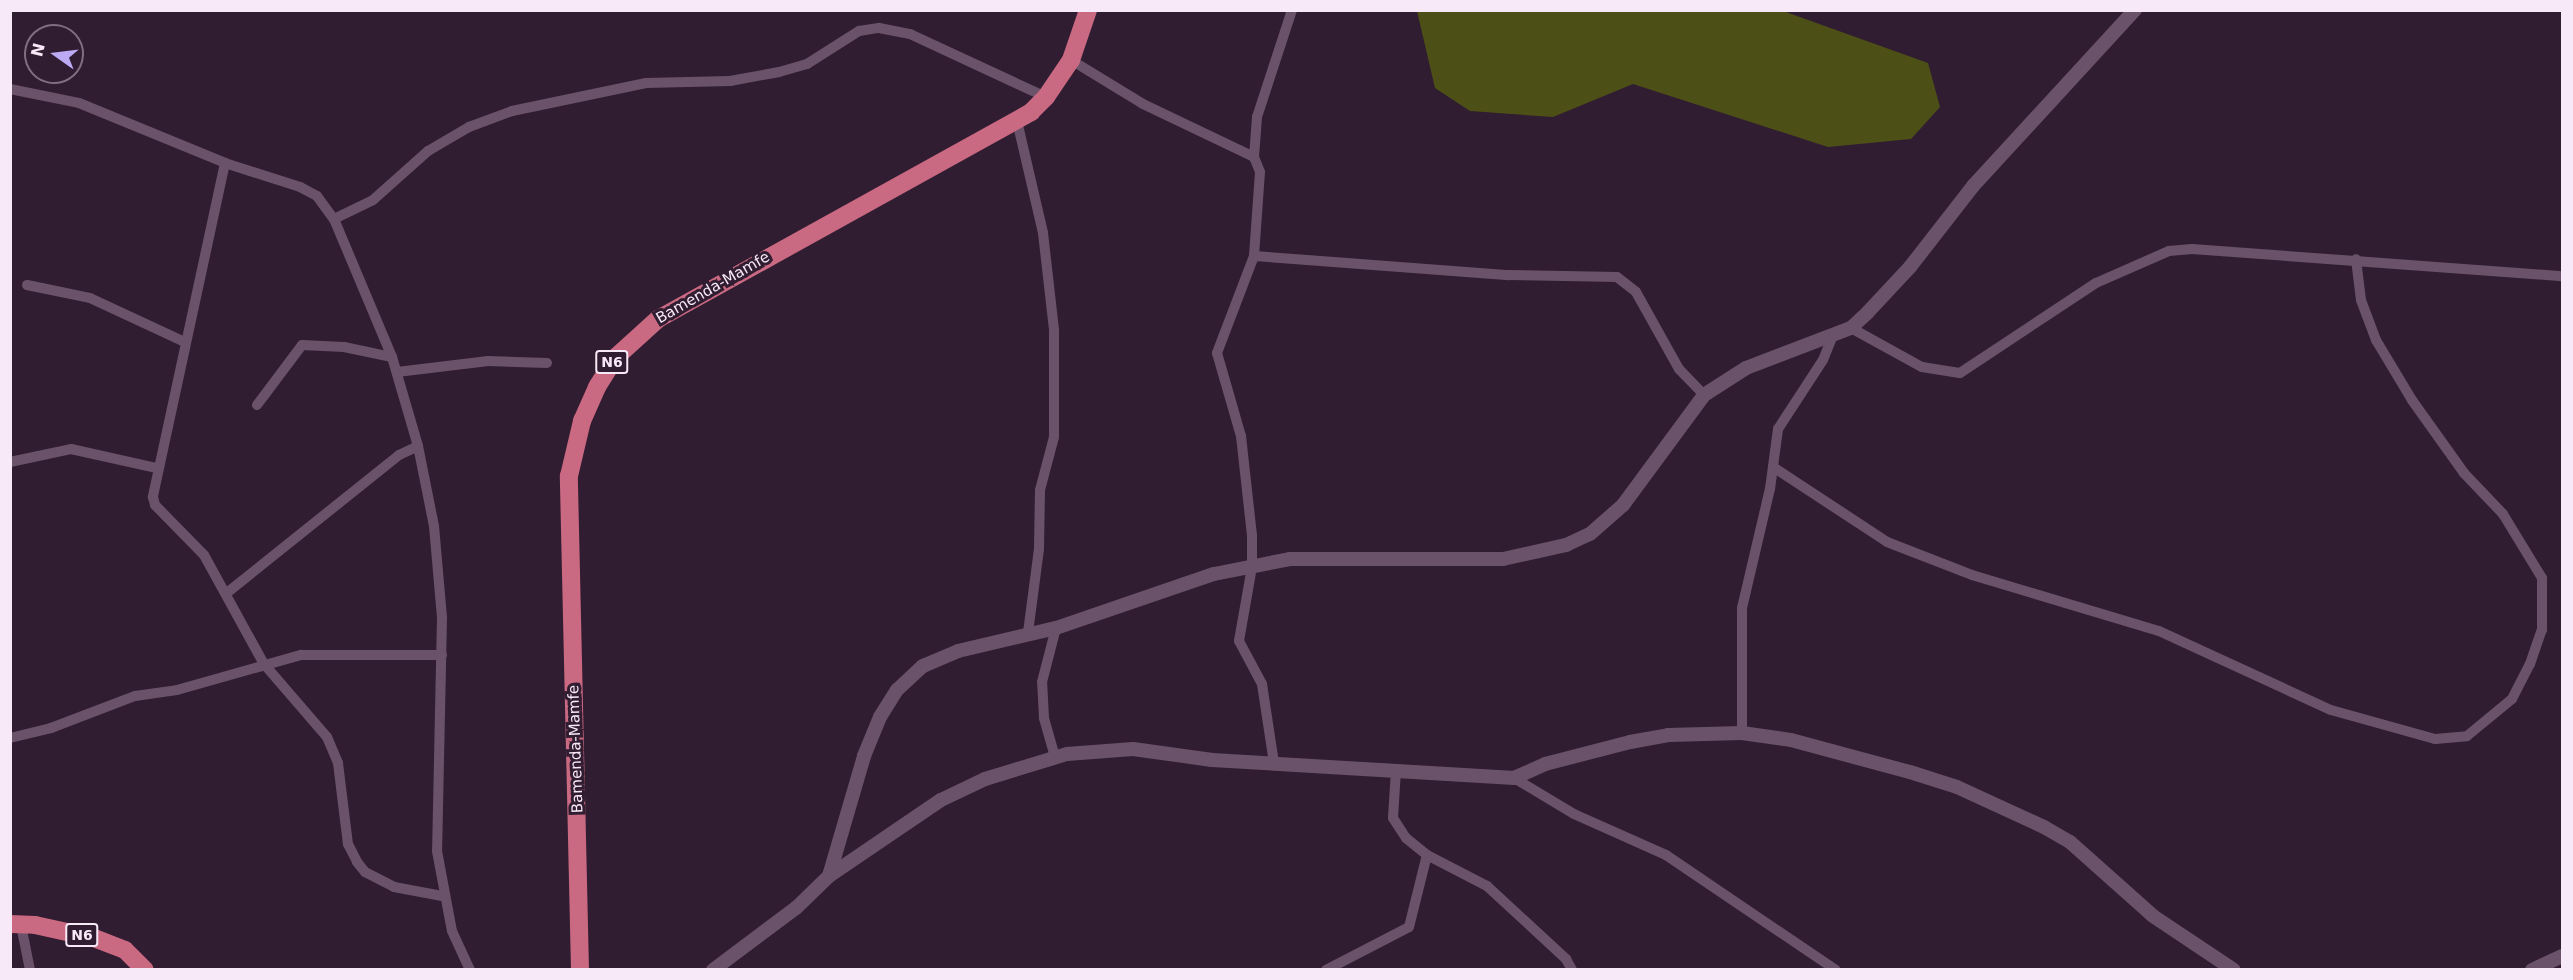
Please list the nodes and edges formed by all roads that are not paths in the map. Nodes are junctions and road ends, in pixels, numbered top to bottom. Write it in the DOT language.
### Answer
graph roads {
  1 [pos="1088,10"];
  2 [pos="1292,10"];
  3 [pos="2135,10"];
  4 [pos="1071,60"];
  5 [pos="10,89"];
  6 [pos="1046,97"];
  7 [pos="1017,121"];
  8 [pos="1254,157"];
  9 [pos="225,163"];
  10 [pos="334,219"];
  11 [pos="1254,256"];
  12 [pos="2356,259"];
  13 [pos="2562,276"];
  14 [pos="27,285"];
  15 [pos="1851,328"];
  16 [pos="1833,335"];
  17 [pos="185,342"];
  18 [pos="392,357"];
  19 [pos="547,363"];
  20 [pos="397,372"];
  21 [pos="1704,395"];
  22 [pos="257,405"];
  23 [pos="418,446"];
  24 [pos="10,462"];
  25 [pos="1773,467"];
  26 [pos="157,468"];
  27 [pos="1252,567"];
  28 [pos="228,592"];
  29 [pos="1056,628"];
  30 [pos="1028,633"];
  31 [pos="442,655"];
  32 [pos="264,664"];
  33 [pos="1742,733"];
  34 [pos="10,738"];
  35 [pos="1055,757"];
  36 [pos="1274,763"];
  37 [pos="1396,770"];
  38 [pos="1514,778"];
  39 [pos="1427,855"];
  40 [pos="828,876"];
  41 [pos="442,896"];
  42 [pos="16,924"];
  43 [pos="2562,956"];
  44 [pos="582,967"];
  45 [pos="30,969"];
  46 [pos="145,969"];
  47 [pos="471,969"];
  48 [pos="713,969"];
  49 [pos="1326,969"];
  50 [pos="1572,969"];
  51 [pos="1836,969"];
  52 [pos="2234,969"];
  53 [pos="2532,969"];
  1 -- 4 [label="highway, Bamenda-Mamfe / N6"];
  2 -- 8 [label="street"];
  3 -- 15 [label="street"];
  4 -- 6 [label="highway, Bamenda-Mamfe / N6"];
  4 -- 8 [label="street"];
  5 -- 9 [label="street"];
  6 -- 7 [label="highway, Bamenda-Mamfe / N6"];
  6 -- 10 [label="street"];
  7 -- 30 [label="street"];
  7 -- 44 [label="highway, Bamenda-Mamfe / N6"];
  8 -- 11 [label="street"];
  9 -- 10 [label="street"];
  9 -- 17 [label="street"];
  10 -- 18 [label="street"];
  11 -- 21 [label="street"];
  11 -- 27 [label="street"];
  12 -- 13 [label="street"];
  12 -- 15 [label="street"];
  12 -- 25 [label="street"];
  14 -- 17 [label="street"];
  15 -- 16 [label="street"];
  16 -- 21 [label="street"];
  16 -- 25 [label="street"];
  17 -- 26 [label="street"];
  18 -- 20 [label="street"];
  18 -- 22 [label="street"];
  19 -- 20 [label="street"];
  20 -- 23 [label="street"];
  21 -- 27 [label="street"];
  23 -- 28 [label="street"];
  23 -- 31 [label="street"];
  24 -- 26 [label="street"];
  25 -- 33 [label="street"];
  26 -- 28 [label="street"];
  27 -- 29 [label="street"];
  27 -- 36 [label="street"];
  28 -- 32 [label="street"];
  29 -- 30 [label="street"];
  29 -- 35 [label="street"];
  30 -- 40 [label="street"];
  31 -- 32 [label="street"];
  31 -- 41 [label="street"];
  32 -- 34 [label="street"];
  32 -- 41 [label="street"];
  33 -- 38 [label="street"];
  33 -- 52 [label="street"];
  35 -- 36 [label="street"];
  35 -- 40 [label="street"];
  36 -- 37 [label="street"];
  37 -- 38 [label="street"];
  37 -- 39 [label="street"];
  38 -- 51 [label="street"];
  39 -- 49 [label="street"];
  39 -- 50 [label="street"];
  40 -- 48 [label="street"];
  41 -- 47 [label="street"];
  42 -- 45 [label="street"];
  42 -- 46 [label="highway, N6"];
  43 -- 53 [label="street"];
}
